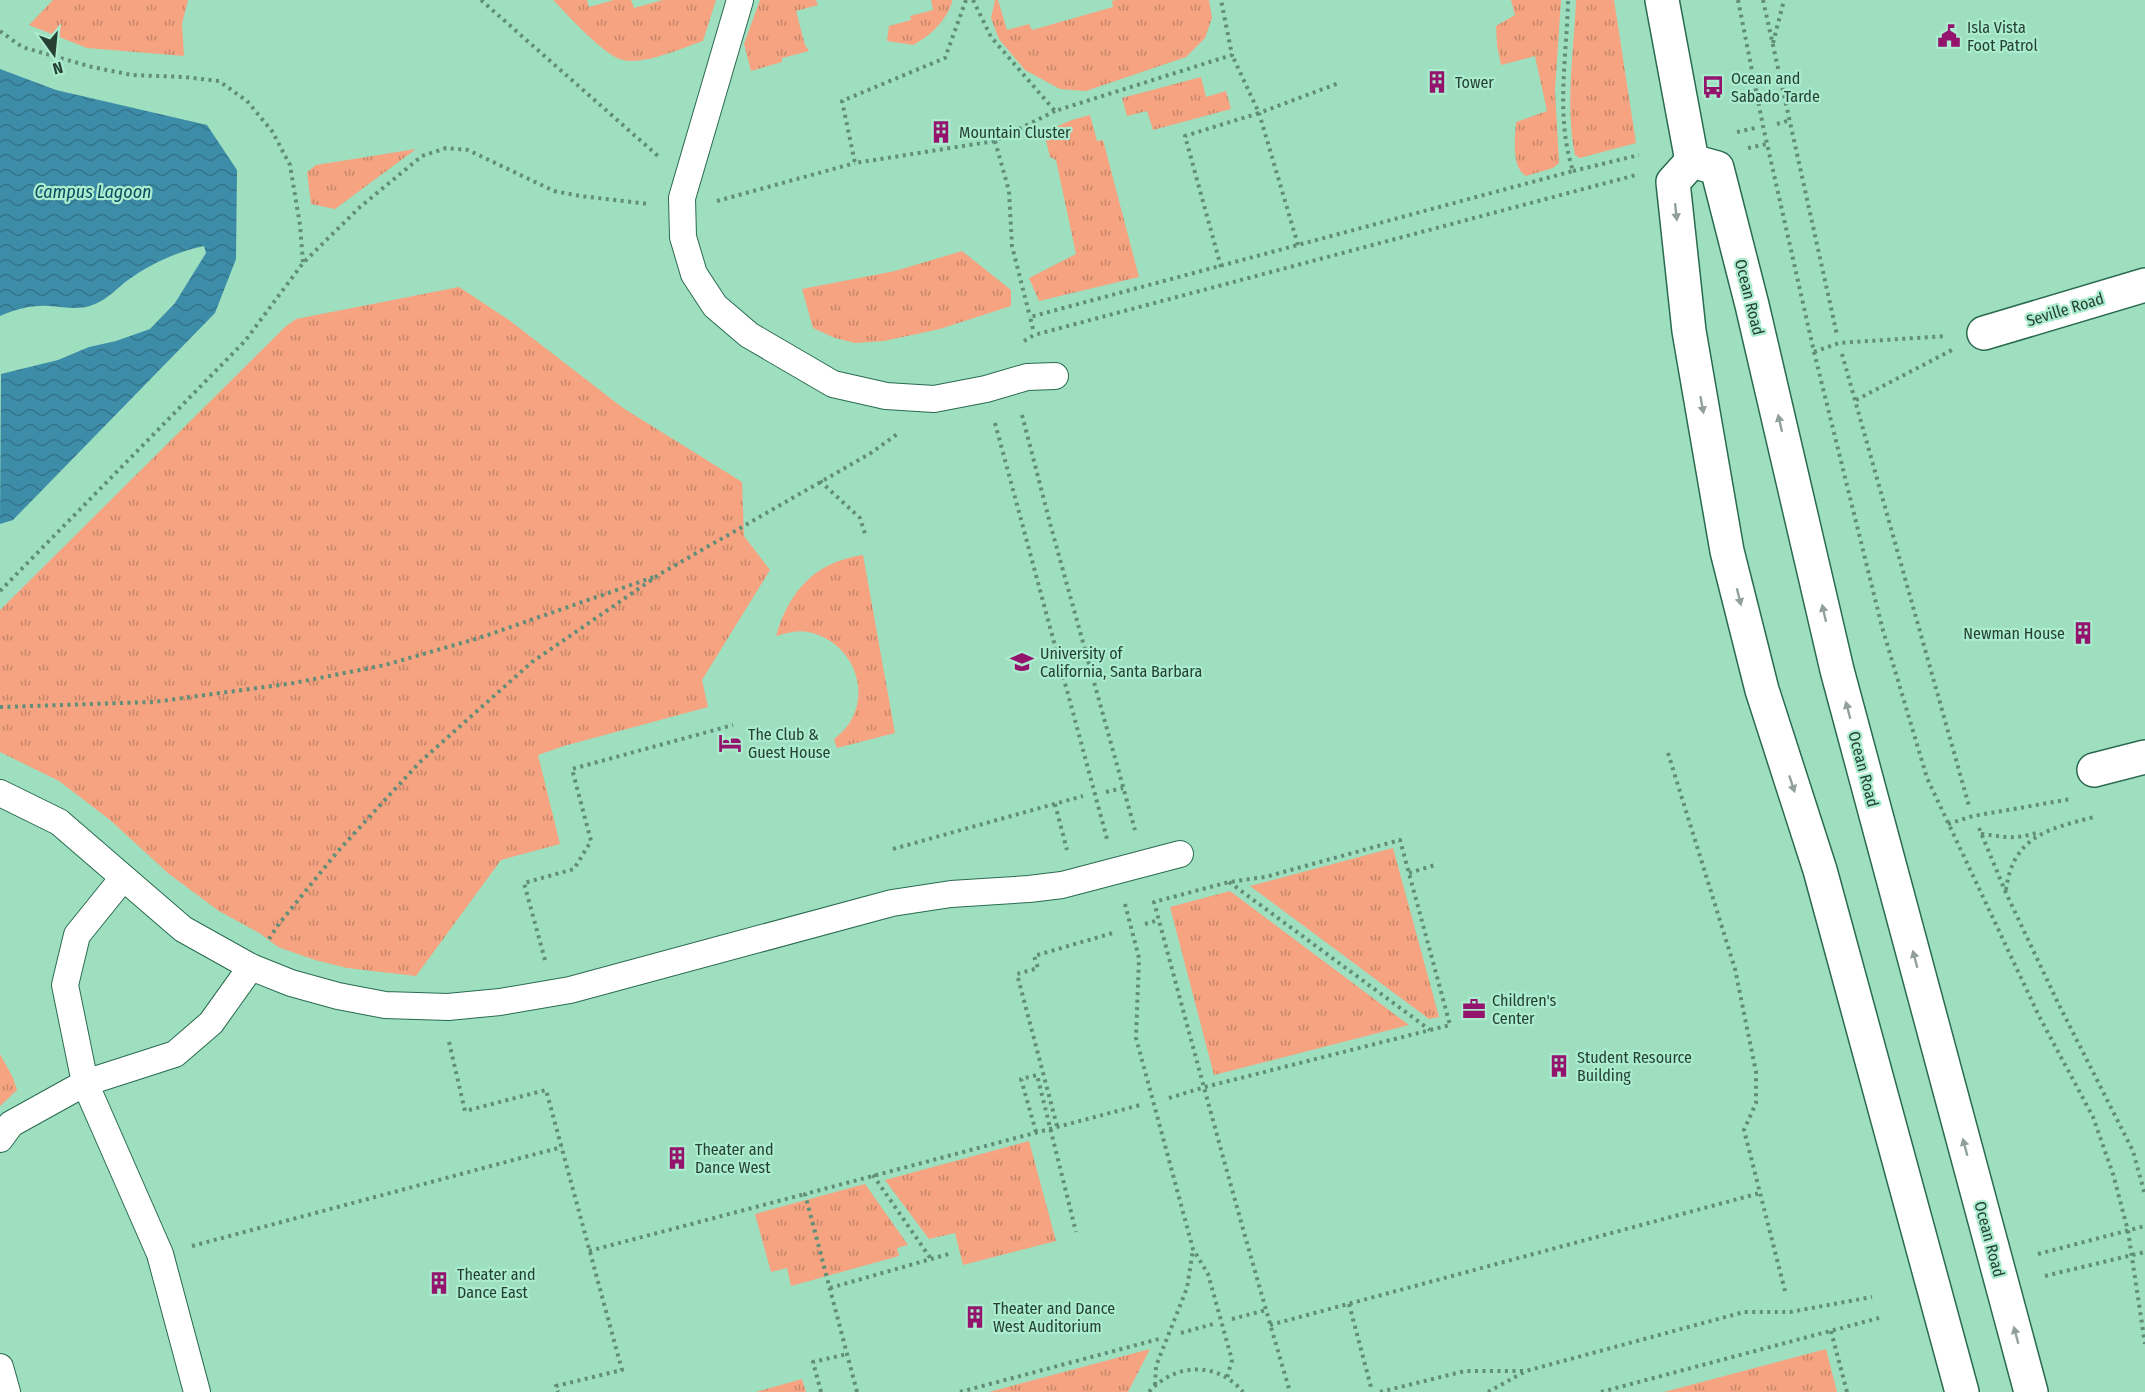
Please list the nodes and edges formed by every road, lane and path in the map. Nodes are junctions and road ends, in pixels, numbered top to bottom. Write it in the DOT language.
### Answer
graph roads {
  1 [pos="481,0"];
  2 [pos="740,0"];
  3 [pos="966,0"];
  4 [pos="973,0"];
  5 [pos="1221,0"];
  6 [pos="1568,0"];
  7 [pos="1662,0"];
  8 [pos="1738,0"];
  9 [pos="1764,0"];
  10 [pos="1784,0"];
  11 [pos="0,31"];
  12 [pos="1773,45"];
  13 [pos="1232,55"];
  14 [pos="1339,83"];
  15 [pos="1055,111"];
  16 [pos="1259,113"];
  17 [pos="1790,120"];
  18 [pos="1777,124"];
  19 [pos="1755,128"];
  20 [pos="1737,132"];
  21 [pos="995,141"];
  22 [pos="1767,144"];
  23 [pos="1740,150"];
  24 [pos="1639,155"];
  25 [pos="1692,161"];
  26 [pos="855,163"];
  27 [pos="691,170"];
  28 [pos="1573,171"];
  29 [pos="1643,173"];
  30 [pos="640,204"];
  31 [pos="681,212"];
  32 [pos="1298,245"];
  33 [pos="303,262"];
  34 [pos="1221,267"];
  35 [pos="2145,285"];
  36 [pos="1030,317"];
  37 [pos="1033,328"];
  38 [pos="1984,333"];
  39 [pos="1837,335"];
  40 [pos="1814,352"];
  41 [pos="1842,354"];
  42 [pos="1055,376"];
  43 [pos="986,389"];
  44 [pos="1856,400"];
  45 [pos="1021,411"];
  46 [pos="871,453"];
  47 [pos="820,481"];
  48 [pos="866,537"];
  49 [pos="660,574"];
  50 [pos="0,591"];
  51 [pos="0,706"];
  52 [pos="734,724"];
  53 [pos="1668,753"];
  54 [pos="2145,757"];
  55 [pos="2094,771"];
  56 [pos="1124,788"];
  57 [pos="1106,792"];
  58 [pos="0,793"];
  59 [pos="1083,796"];
  60 [pos="2077,798"];
  61 [pos="1054,804"];
  62 [pos="1969,806"];
  63 [pos="2094,817"];
  64 [pos="1948,824"];
  65 [pos="1979,828"];
  66 [pos="2052,828"];
  67 [pos="1137,834"];
  68 [pos="1981,834"];
  69 [pos="1118,839"];
  70 [pos="1108,841"];
  71 [pos="1098,844"];
  72 [pos="893,849"];
  73 [pos="1078,849"];
  74 [pos="1067,852"];
  75 [pos="1057,854"];
  76 [pos="1180,854"];
  77 [pos="1435,864"];
  78 [pos="1409,873"];
  79 [pos="123,878"];
  80 [pos="1229,882"];
  81 [pos="2006,893"];
  82 [pos="1124,900"];
  83 [pos="1159,920"];
  84 [pos="1145,924"];
  85 [pos="1116,932"];
  86 [pos="546,963"];
  87 [pos="251,967"];
  88 [pos="1431,1030"];
  89 [pos="450,1046"];
  90 [pos="85,1083"];
  91 [pos="1205,1087"];
  92 [pos="1169,1098"];
  93 [pos="1140,1105"];
  94 [pos="1057,1126"];
  95 [pos="1051,1128"];
  96 [pos="1036,1132"];
  97 [pos="0,1138"];
  98 [pos="562,1147"];
  99 [pos="873,1176"];
  100 [pos="1760,1193"];
  101 [pos="806,1194"];
  102 [pos="2145,1195"];
  103 [pos="2145,1227"];
  104 [pos="2128,1231"];
  105 [pos="1076,1232"];
  106 [pos="1194,1249"];
  107 [pos="589,1251"];
  108 [pos="2145,1252"];
  109 [pos="952,1253"];
  110 [pos="160,1254"];
  111 [pos="2038,1254"];
  112 [pos="2133,1255"];
  113 [pos="931,1259"];
  114 [pos="2045,1276"];
  115 [pos="830,1288"];
  116 [pos="1785,1291"];
  117 [pos="1872,1297"];
  118 [pos="1349,1304"];
  119 [pos="1266,1310"];
  120 [pos="1879,1318"];
  121 [pos="1232,1319"];
  122 [pos="1214,1324"];
  123 [pos="1270,1325"];
  124 [pos="1831,1331"];
  125 [pos="1181,1333"];
  126 [pos="1159,1339"];
  127 [pos="2145,1344"];
  128 [pos="847,1354"];
  129 [pos="0,1367"];
  130 [pos="1526,1371"];
  131 [pos="1227,1378"];
  132 [pos="1155,1384"];
  133 [pos="1371,1387"];
  134 [pos="7,1392"];
  135 [pos="197,1392"];
  136 [pos="558,1392"];
  137 [pos="821,1392"];
  138 [pos="857,1392"];
  139 [pos="960,1392"];
  140 [pos="1149,1392"];
  141 [pos="1243,1392"];
  142 [pos="1290,1392"];
  143 [pos="1380,1392"];
  144 [pos="1488,1392"];
  145 [pos="1601,1392"];
  146 [pos="1847,1392"];
  147 [pos="1962,1392"];
  148 [pos="2031,1392"];
  1 -- 27 [label="path"];
  2 -- 27 [label="lane"];
  3 -- 26 [label="path"];
  4 -- 15 [label="path"];
  5 -- 13 [label="path"];
  6 -- 28 [label="path"];
  7 -- 25 [label="street"];
  8 -- 22 [label="path"];
  9 -- 12 [label="path"];
  10 -- 12 [label="path"];
  11 -- 33 [label="path"];
  12 -- 17 [label="path"];
  13 -- 15 [label="path"];
  13 -- 16 [label="path"];
  14 -- 16 [label="path"];
  15 -- 21 [label="path"];
  16 -- 32 [label="path"];
  16 -- 34 [label="path"];
  17 -- 18 [label="path"];
  17 -- 39 [label="path"];
  19 -- 20 [label="path"];
  21 -- 26 [label="path"];
  21 -- 36 [label="path"];
  22 -- 23 [label="path"];
  22 -- 40 [label="path"];
  24 -- 28 [label="path"];
  25 -- 147 [label="street, one-way"];
  148 -- 25 [label="street, Ocean Road, one-way"];
  26 -- 31 [label="path"];
  27 -- 31 [label="lane"];
  28 -- 32 [label="path"];
  29 -- 43 [label="path"];
  30 -- 33 [label="path"];
  31 -- 43 [label="lane"];
  32 -- 34 [label="path"];
  33 -- 50 [label="path"];
  34 -- 36 [label="path"];
  35 -- 38 [label="street, Seville Road"];
  36 -- 37 [label="path"];
  38 -- 40 [label="path"];
  38 -- 44 [label="path"];
  40 -- 64 [label="path"];
  41 -- 44 [label="path"];
  42 -- 43 [label="lane"];
  43 -- 70 [label="path"];
  44 -- 62 [label="path"];
  45 -- 56 [label="path"];
  46 -- 47 [label="path"];
  47 -- 48 [label="path"];
  47 -- 49 [label="path"];
  49 -- 51 [label="path"];
  49 -- 87 [label="path"];
  52 -- 86 [label="path"];
  53 -- 100 [label="path"];
  54 -- 55 [label="street"];
  56 -- 57 [label="path"];
  56 -- 67 [label="path"];
  58 -- 79 [label="lane"];
  59 -- 61 [label="path"];
  60 -- 64 [label="path"];
  61 -- 72 [label="path"];
  61 -- 74 [label="path"];
  63 -- 66 [label="path"];
  64 -- 104 [label="path"];
  65 -- 68 [label="path"];
  66 -- 68 [label="path"];
  66 -- 81 [label="path"];
  68 -- 81 [label="path"];
  69 -- 70 [label="path"];
  70 -- 71 [label="path"];
  73 -- 74 [label="path"];
  74 -- 75 [label="path"];
  76 -- 87 [label="lane"];
  77 -- 78 [label="path"];
  78 -- 80 [label="path"];
  78 -- 88 [label="path"];
  79 -- 87 [label="lane"];
  79 -- 90 [label="lane"];
  80 -- 83 [label="path"];
  80 -- 88 [label="path"];
  81 -- 102 [label="path"];
  82 -- 106 [label="path"];
  83 -- 84 [label="path"];
  83 -- 91 [label="path"];
  85 -- 94 [label="path"];
  87 -- 90 [label="lane"];
  88 -- 91 [label="path"];
  89 -- 98 [label="path"];
  90 -- 97 [label="lane"];
  90 -- 110 [label="lane"];
  91 -- 92 [label="path"];
  91 -- 119 [label="path"];
  93 -- 94 [label="path"];
  94 -- 95 [label="path"];
  95 -- 96 [label="path"];
  95 -- 96 [label="path"];
  95 -- 105 [label="path"];
  96 -- 99 [label="path"];
  98 -- 107 [label="path"];
  98 -- 110 [label="path"];
  99 -- 101 [label="path"];
  99 -- 113 [label="path"];
  100 -- 116 [label="path"];
  100 -- 118 [label="path"];
  101 -- 107 [label="path"];
  101 -- 115 [label="path"];
  103 -- 104 [label="path"];
  104 -- 111 [label="path"];
  104 -- 112 [label="path"];
  106 -- 131 [label="path"];
  106 -- 132 [label="path"];
  107 -- 136 [label="path"];
  108 -- 112 [label="path"];
  109 -- 113 [label="path"];
  110 -- 135 [label="lane"];
  112 -- 114 [label="path"];
  112 -- 127 [label="path"];
  113 -- 115 [label="path"];
  115 -- 128 [label="path"];
  117 -- 130 [label="path"];
  118 -- 123 [label="path"];
  118 -- 133 [label="path"];
  119 -- 121 [label="path"];
  119 -- 123 [label="path"];
  120 -- 124 [label="path"];
  122 -- 125 [label="path"];
  123 -- 142 [label="path"];
  124 -- 145 [label="path"];
  124 -- 146 [label="path"];
  126 -- 139 [label="path"];
  128 -- 137 [label="path"];
  128 -- 138 [label="path"];
  129 -- 134 [label="lane"];
  130 -- 143 [label="path"];
  130 -- 144 [label="path"];
  131 -- 132 [label="path"];
  131 -- 141 [label="path"];
  132 -- 140 [label="path"];
}
